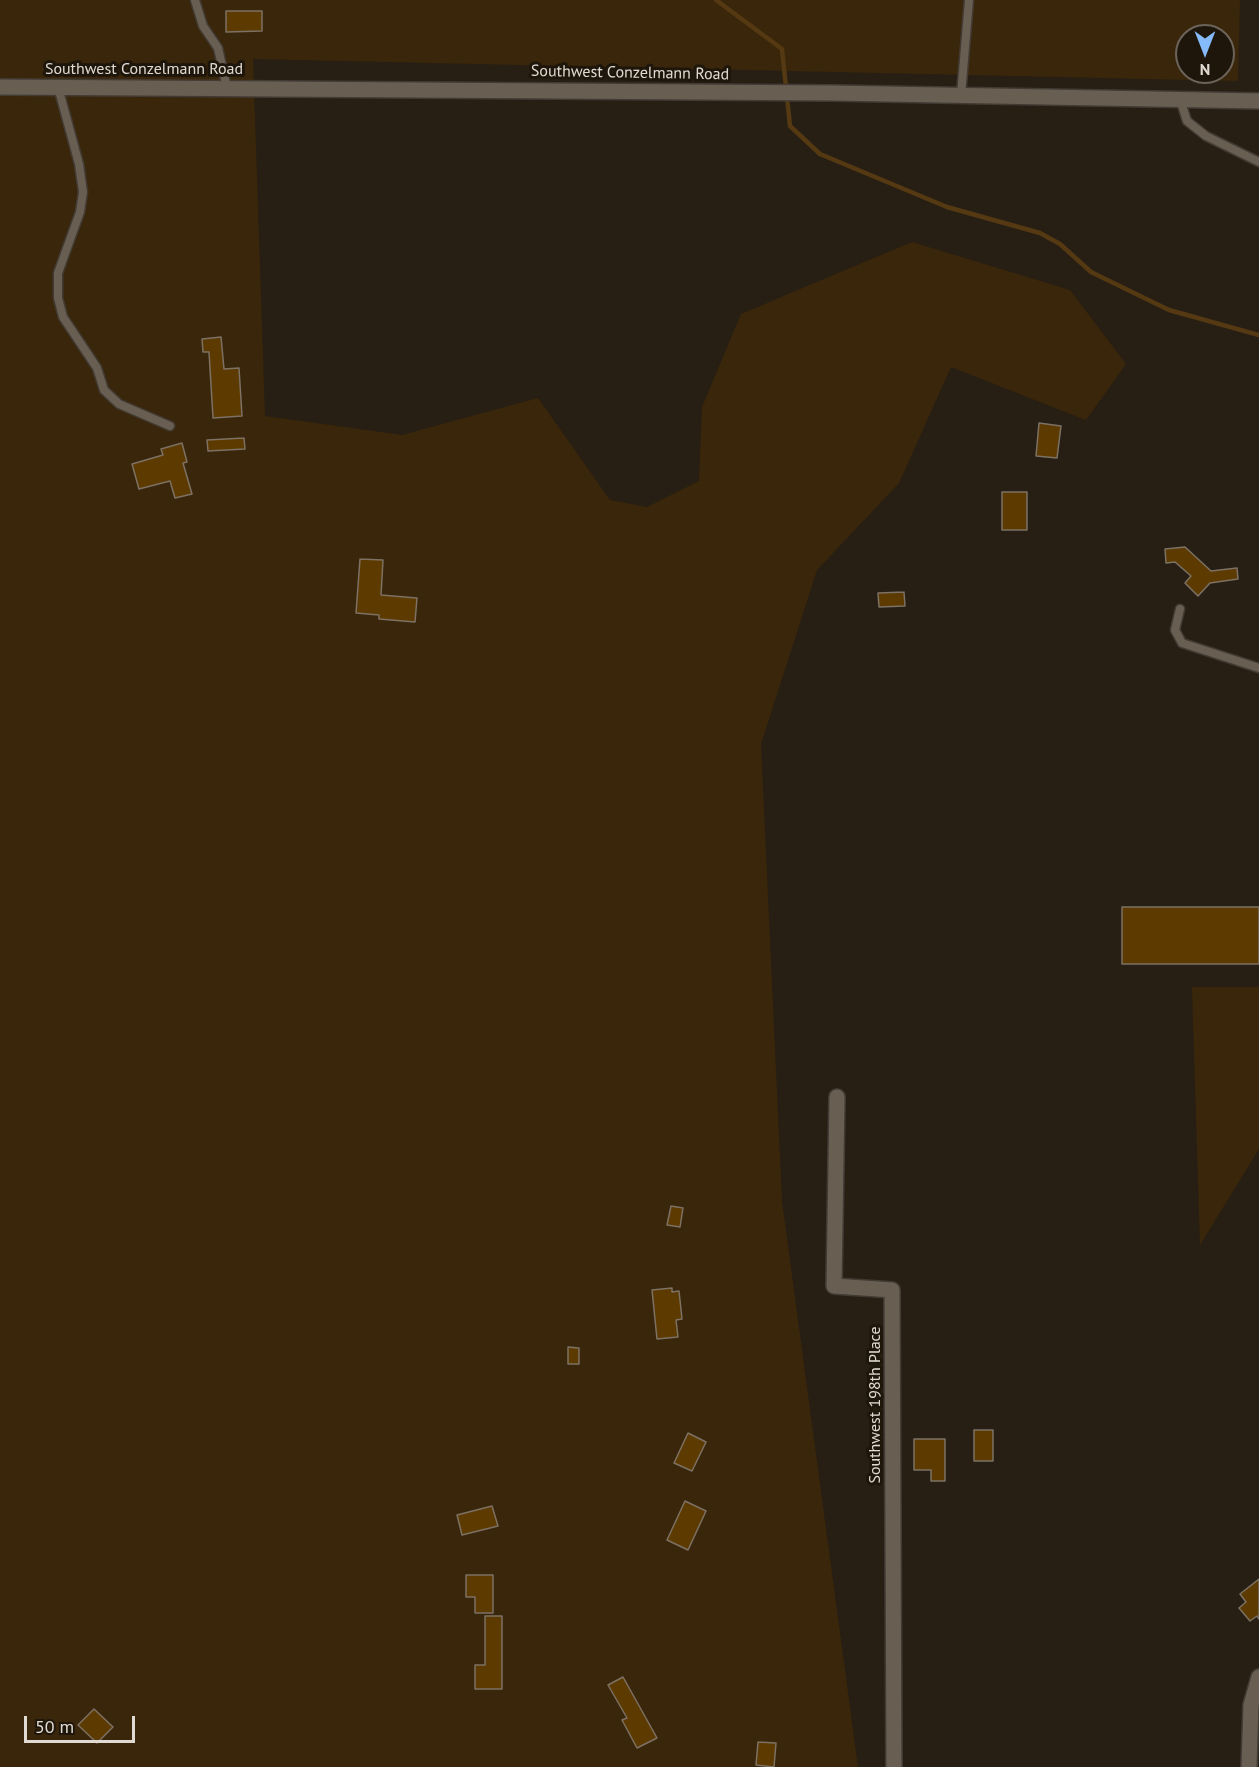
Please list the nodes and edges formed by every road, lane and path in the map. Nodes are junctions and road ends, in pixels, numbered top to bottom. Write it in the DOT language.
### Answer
graph roads {
  1 [pos="195,0"];
  2 [pos="969,0"];
  3 [pos="0,87"];
  4 [pos="58,87"];
  5 [pos="227,87"];
  6 [pos="961,95"];
  7 [pos="1180,99"];
  8 [pos="1259,101"];
  9 [pos="1259,162"];
  10 [pos="170,426"];
  11 [pos="1180,609"];
  12 [pos="1259,668"];
  13 [pos="837,1097"];
  14 [pos="1259,1677"];
  15 [pos="894,1767"];
  16 [pos="1250,1767"];
  1 -- 5 [label="lane"];
  2 -- 6 [label="lane"];
  3 -- 4 [label="street, Southwest Conzelmann Road"];
  4 -- 5 [label="street, Southwest Conzelmann Road"];
  4 -- 10 [label="lane"];
  5 -- 6 [label="street, Southwest Conzelmann Road"];
  6 -- 7 [label="street, Southwest Conzelmann Road"];
  7 -- 8 [label="street, Southwest Conzelmann Road"];
  7 -- 9 [label="lane"];
  11 -- 12 [label="lane"];
  13 -- 15 [label="street, Southwest 198th Place"];
  14 -- 16 [label="street"];
}
